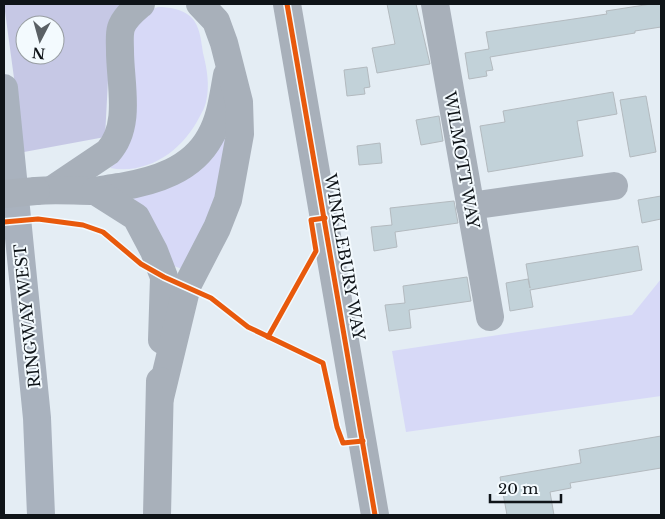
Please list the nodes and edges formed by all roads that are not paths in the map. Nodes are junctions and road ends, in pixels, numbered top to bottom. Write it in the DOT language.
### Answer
graph roads {
  1 [pos="141,4"];
  2 [pos="201,4"];
  3 [pos="287,4"];
  4 [pos="436,4"];
  5 [pos="230,64"];
  6 [pos="4,88"];
  7 [pos="614,186"];
  8 [pos="44,190"];
  9 [pos="95,191"];
  10 [pos="4,194"];
  11 [pos="470,206"];
  12 [pos="490,317"];
  13 [pos="160,398"];
  14 [pos="42,515"];
  15 [pos="157,515"];
  16 [pos="375,515"];
  1 -- 8 [label="street"];
  2 -- 5 [label="street"];
  3 -- 16 [label="street, WINKLEBURY WAY"];
  4 -- 11 [label="street, WILMOTT WAY"];
  5 -- 9 [label="street"];
  5 -- 13 [label="street"];
  6 -- 14 [label="main road, RINGWAY WEST"];
  7 -- 11 [label="street"];
  8 -- 9 [label="street"];
  8 -- 10 [label="street, bridge"];
  9 -- 13 [label="street"];
  11 -- 12 [label="street, WILMOTT WAY"];
  13 -- 15 [label="street"];
}
